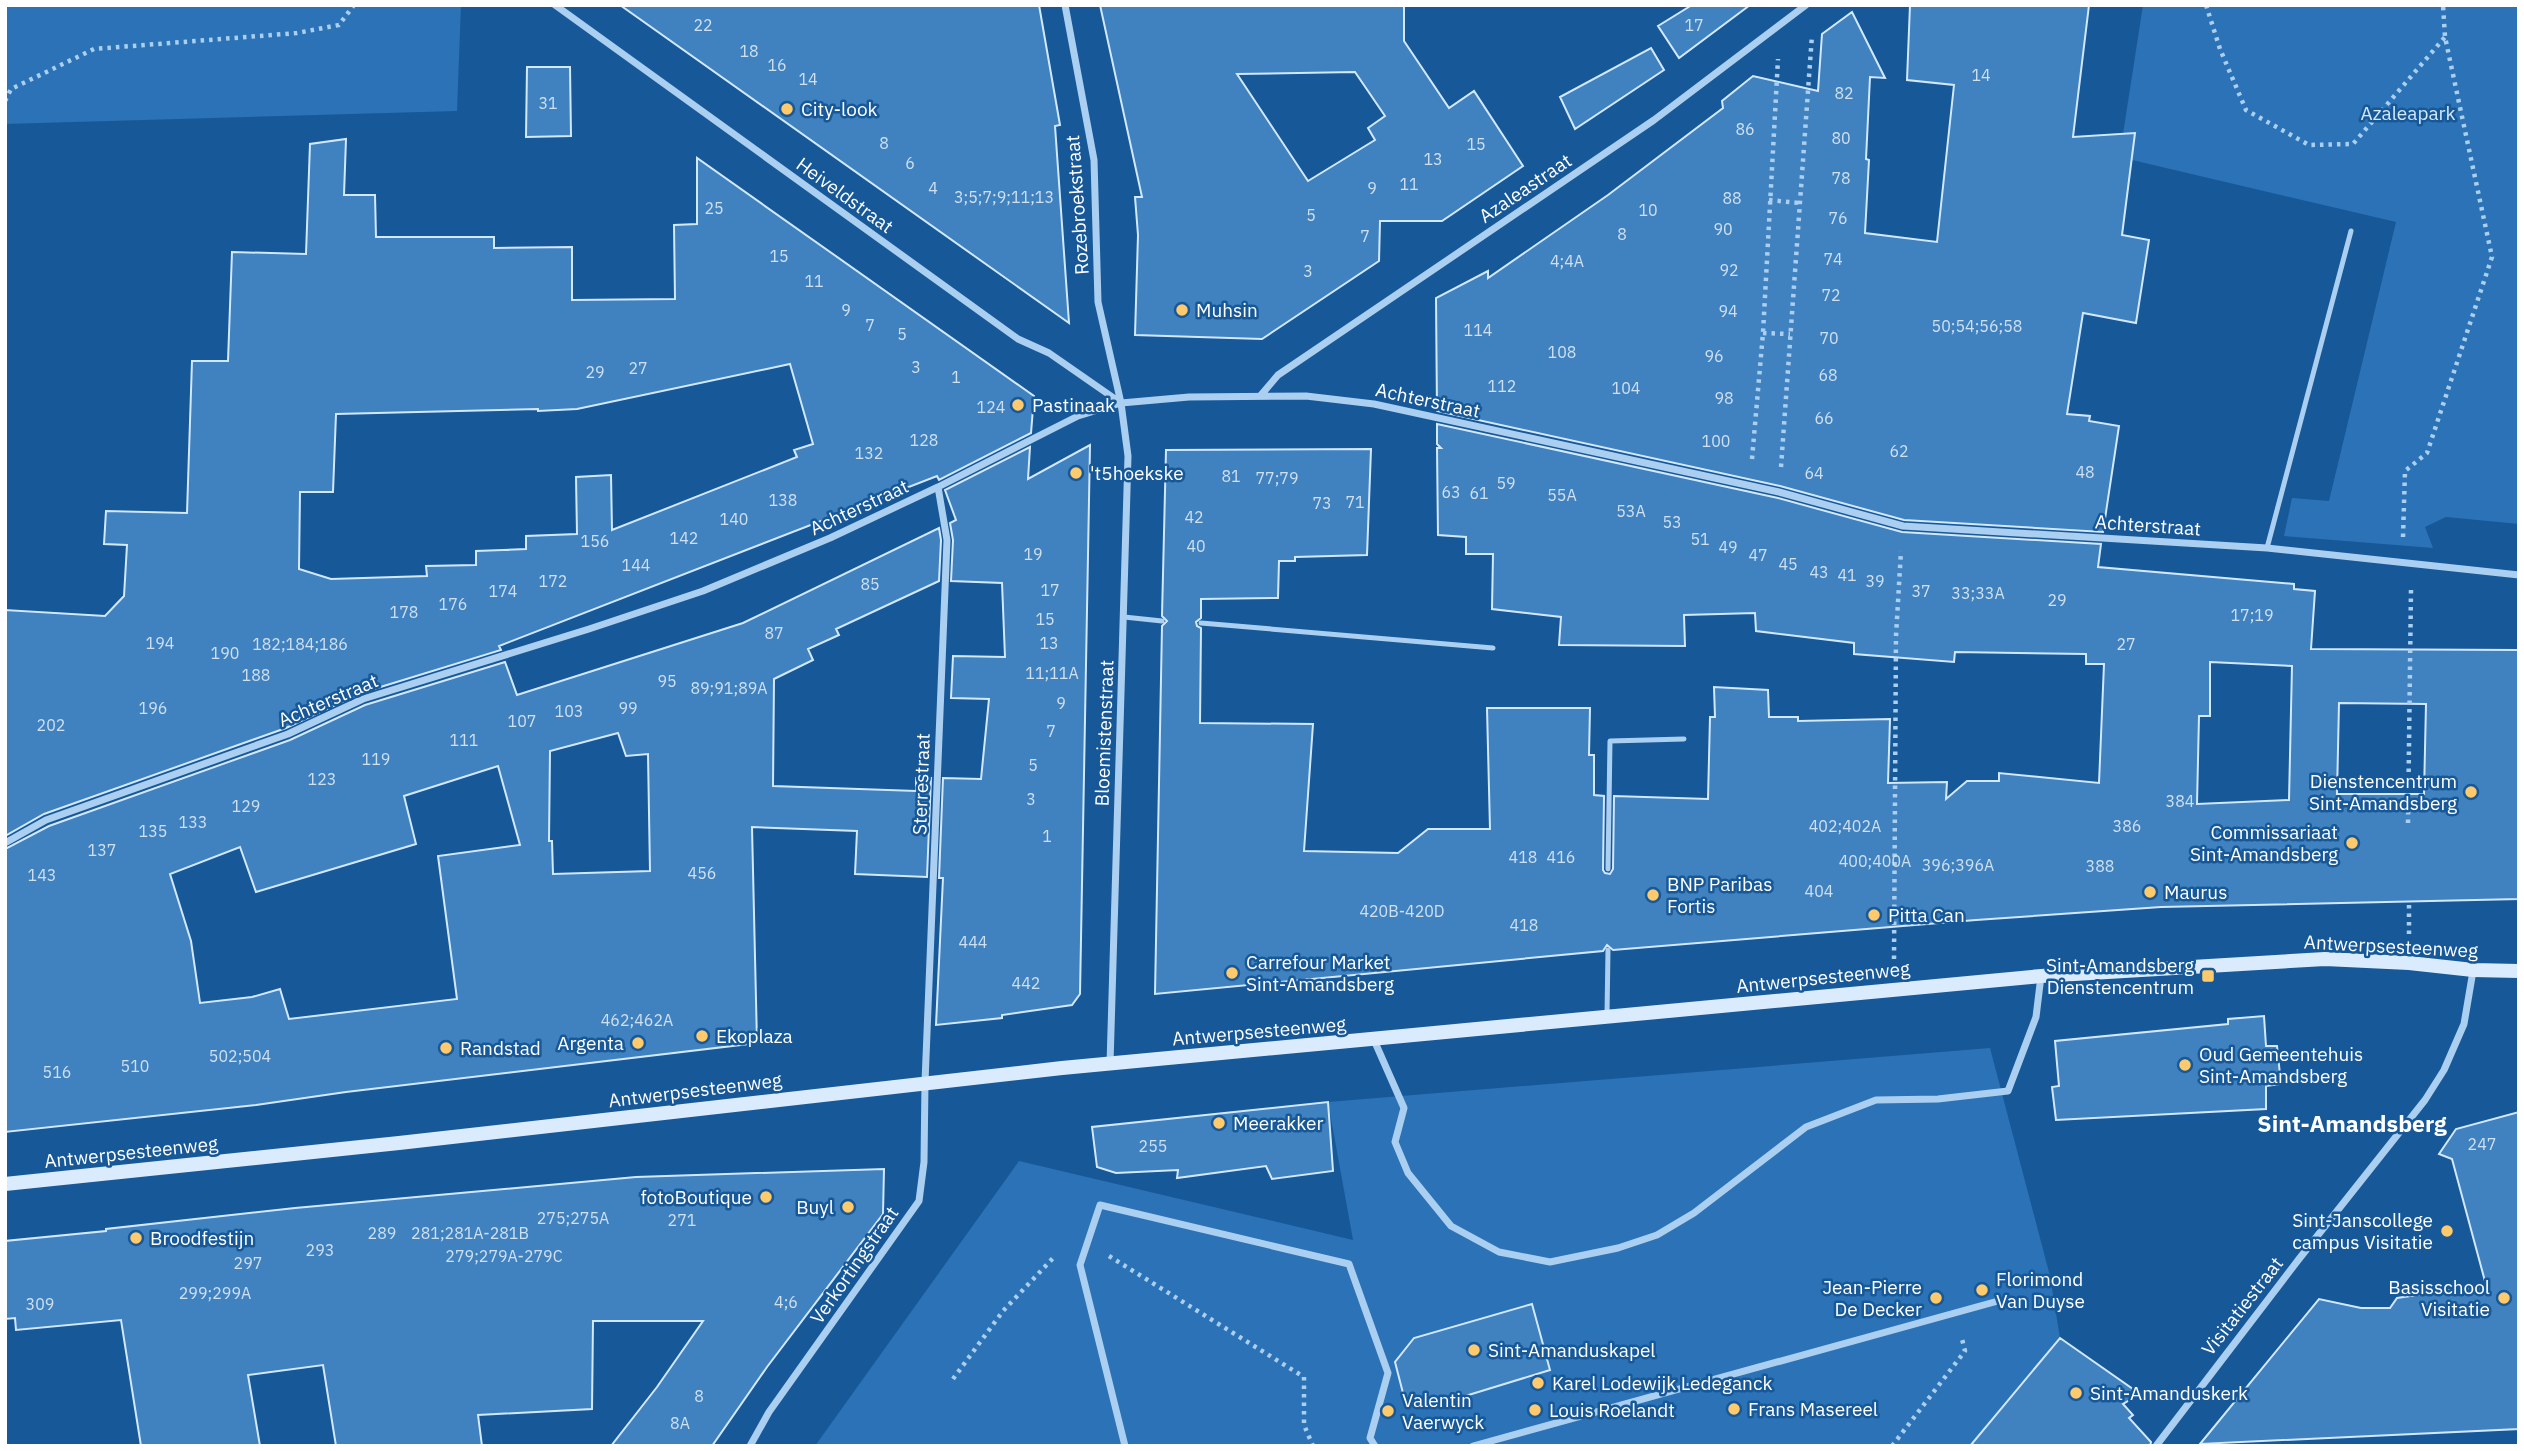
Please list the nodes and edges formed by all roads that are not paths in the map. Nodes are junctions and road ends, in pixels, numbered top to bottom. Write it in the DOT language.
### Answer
graph roads {
  1 [pos="555,5"];
  2 [pos="1065,5"];
  3 [pos="1806,5"];
  4 [pos="2351,231"];
  5 [pos="1261,396"];
  6 [pos="1121,403"];
  7 [pos="938,487"];
  8 [pos="2267,548"];
  9 [pos="2519,575"];
  10 [pos="1124,617"];
  11 [pos="1162,621"];
  12 [pos="1201,623"];
  13 [pos="1493,648"];
  14 [pos="1684,739"];
  15 [pos="5,843"];
  16 [pos="1608,869"];
  17 [pos="1608,950"];
  18 [pos="2473,970"];
  19 [pos="2519,971"];
  20 [pos="2042,976"];
  21 [pos="1607,1018"];
  22 [pos="1374,1040"];
  23 [pos="1110,1064"];
  24 [pos="925,1083"];
  25 [pos="5,1184"];
  26 [pos="1998,1301"];
  27 [pos="750,1446"];
  28 [pos="1125,1446"];
  29 [pos="1375,1446"];
  30 [pos="1474,1446"];
  31 [pos="2156,1446"];
  1 -- 6 [label="street, Heiveldstraat"];
  2 -- 6 [label="street, Rozebroekstraat"];
  3 -- 5 [label="street, Azaleastraat"];
  4 -- 8 [label="lane"];
  5 -- 6 [label="street, Achterstraat"];
  5 -- 8 [label="street, Achterstraat"];
  6 -- 7 [label="street, Achterstraat"];
  6 -- 10 [label="street, Bloemistenstraat"];
  7 -- 15 [label="street, Achterstraat"];
  7 -- 24 [label="street, Sterrestraat"];
  8 -- 9 [label="street, Achterstraat"];
  10 -- 11 [label="lane"];
  10 -- 23 [label="street, Bloemistenstraat"];
  12 -- 13 [label="lane"];
  14 -- 16 [label="lane"];
  17 -- 21 [label="lane"];
  18 -- 19 [label="main road, Antwerpsesteenweg"];
  18 -- 20 [label="main road, Antwerpsesteenweg"];
  18 -- 31 [label="street, Visitatiestraat"];
  20 -- 21 [label="main road, Antwerpsesteenweg"];
  20 -- 22 [label="street"];
  21 -- 22 [label="main road, Antwerpsesteenweg"];
  22 -- 23 [label="main road, Antwerpsesteenweg"];
  23 -- 24 [label="main road, Antwerpsesteenweg"];
  24 -- 25 [label="main road, Antwerpsesteenweg"];
  24 -- 27 [label="street, Verkortingstraat"];
  26 -- 30 [label="street"];
  28 -- 29 [label="street"];
}
